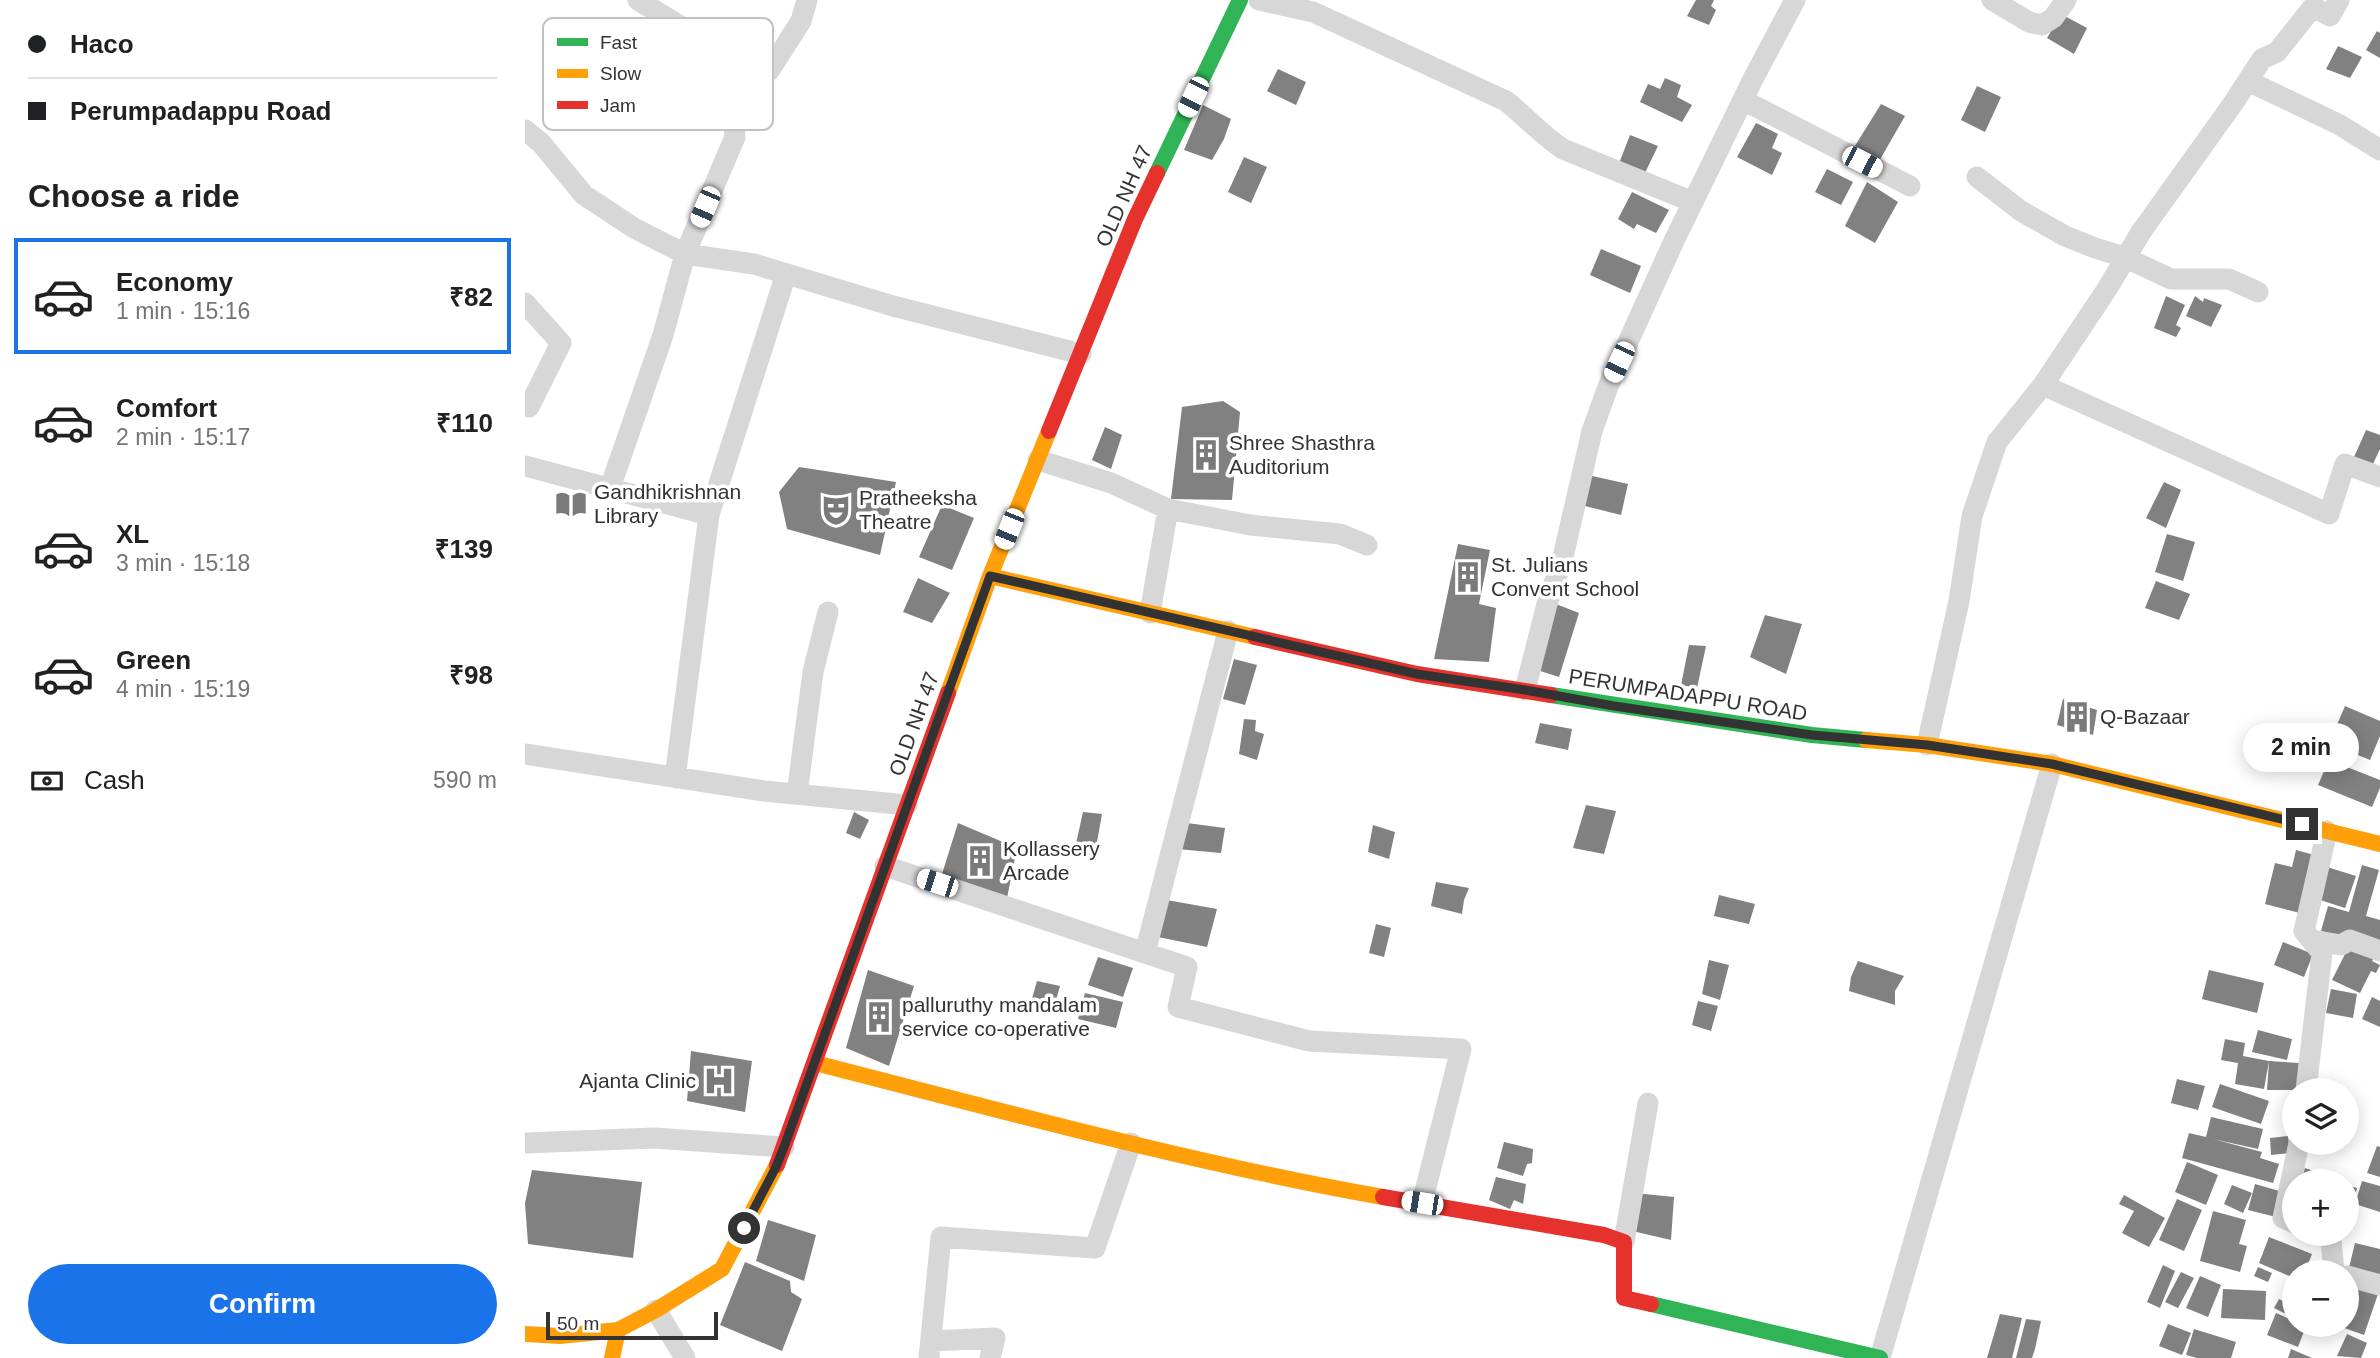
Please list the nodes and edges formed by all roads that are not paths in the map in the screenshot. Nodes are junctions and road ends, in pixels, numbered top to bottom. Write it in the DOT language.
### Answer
graph roads {
  1 [pos="638,0"];
  2 [pos="807,0"];
  3 [pos="1240,0"];
  4 [pos="1259,0"];
  5 [pos="1795,0"];
  6 [pos="1992,0"];
  7 [pos="2066,0"];
  8 [pos="2339,0"];
  9 [pos="667,18"];
  10 [pos="773,65"];
  11 [pos="2248,81"];
  12 [pos="1743,100"];
  13 [pos="525,130"];
  14 [pos="734,130"];
  15 [pos="2380,150"];
  16 [pos="1977,177"];
  17 [pos="1910,186"];
  18 [pos="1693,202"];
  19 [pos="685,254"];
  20 [pos="2124,257"];
  21 [pos="786,274"];
  22 [pos="2258,292"];
  23 [pos="525,303"];
  24 [pos="1081,354"];
  25 [pos="2043,384"];
  26 [pos="525,405"];
  27 [pos="1038,460"];
  28 [pos="525,466"];
  29 [pos="2380,477"];
  30 [pos="610,488"];
  31 [pos="1168,509"];
  32 [pos="709,515"];
  33 [pos="1367,545"];
  34 [pos="990,576"];
  35 [pos="828,612"];
  36 [pos="1150,613"];
  37 [pos="1228,631"];
  38 [pos="1525,690"];
  39 [pos="1927,745"];
  40 [pos="525,754"];
  41 [pos="2052,764"];
  42 [pos="675,778"];
  43 [pos="797,794"];
  44 [pos="907,805"];
  45 [pos="2327,831"];
  46 [pos="2380,844"];
  47 [pos="885,866"];
  48 [pos="2312,940"];
  49 [pos="2380,951"];
  50 [pos="1145,953"];
  51 [pos="815,1063"];
  52 [pos="2307,1078"];
  53 [pos="1648,1103"];
  54 [pos="525,1143"];
  55 [pos="1131,1143"];
  56 [pos="784,1147"];
  57 [pos="1422,1203"];
  58 [pos="1624,1242"];
  59 [pos="2359,1279"];
  60 [pos="2380,1285"];
  61 [pos="656,1310"];
  62 [pos="618,1330"];
  63 [pos="525,1335"];
  64 [pos="930,1349"];
  65 [pos="1826,1352"];
  66 [pos="612,1358"];
  67 [pos="685,1358"];
  68 [pos="990,1358"];
  69 [pos="1880,1358"];
  1 -- 9 [label="street"];
  2 -- 10 [label="street"];
  3 -- 24 [label="main road, OLD NH 47"];
  4 -- 18 [label="street"];
  5 -- 12 [label="street"];
  6 -- 7 [label="street"];
  8 -- 11 [label="street"];
  11 -- 15 [label="street"];
  11 -- 20 [label="street"];
  12 -- 17 [label="street"];
  12 -- 18 [label="street"];
  13 -- 19 [label="street"];
  14 -- 19 [label="street"];
  16 -- 20 [label="street"];
  18 -- 38 [label="street"];
  19 -- 21 [label="street"];
  19 -- 30 [label="street"];
  20 -- 22 [label="street"];
  20 -- 25 [label="street"];
  21 -- 24 [label="street"];
  21 -- 32 [label="street"];
  23 -- 26 [label="street"];
  24 -- 27 [label="main road, OLD NH 47"];
  25 -- 29 [label="street"];
  25 -- 39 [label="street"];
  27 -- 31 [label="street"];
  27 -- 34 [label="main road, OLD NH 47"];
  28 -- 30 [label="street"];
  30 -- 32 [label="street"];
  31 -- 33 [label="street"];
  31 -- 36 [label="street"];
  32 -- 42 [label="street"];
  34 -- 36 [label="main road, PERUMPADAPPU ROAD"];
  34 -- 44 [label="main road, OLD NH 47"];
  35 -- 43 [label="street"];
  36 -- 37 [label="main road, PERUMPADAPPU ROAD"];
  37 -- 38 [label="main road, PERUMPADAPPU ROAD"];
  37 -- 50 [label="street"];
  38 -- 39 [label="main road, PERUMPADAPPU ROAD"];
  39 -- 41 [label="main road, PERUMPADAPPU ROAD"];
  40 -- 42 [label="street"];
  41 -- 45 [label="main road, PERUMPADAPPU ROAD"];
  41 -- 69 [label="street"];
  42 -- 43 [label="street"];
  43 -- 44 [label="street"];
  44 -- 47 [label="main road, OLD NH 47"];
  45 -- 46 [label="main road, PERUMPADAPPU ROAD"];
  45 -- 48 [label="street"];
  47 -- 50 [label="street"];
  47 -- 51 [label="main road, OLD NH 47"];
  48 -- 49 [label="street"];
  48 -- 52 [label="street"];
  50 -- 57 [label="street"];
  51 -- 55 [label="main road"];
  51 -- 56 [label="main road, OLD NH 47"];
  53 -- 58 [label="street"];
  54 -- 56 [label="street"];
  55 -- 57 [label="main road"];
  55 -- 64 [label="street"];
  56 -- 61 [label="main road, OLD NH 47"];
  57 -- 58 [label="main road"];
  58 -- 65 [label="main road"];
  59 -- 60 [label="street"];
  61 -- 62 [label="main road, OLD NH 47"];
  61 -- 67 [label="street"];
  62 -- 63 [label="main road, OLD NH 47"];
  62 -- 66 [label="main road"];
  64 -- 68 [label="street"];
  65 -- 69 [label="main road"];
}
